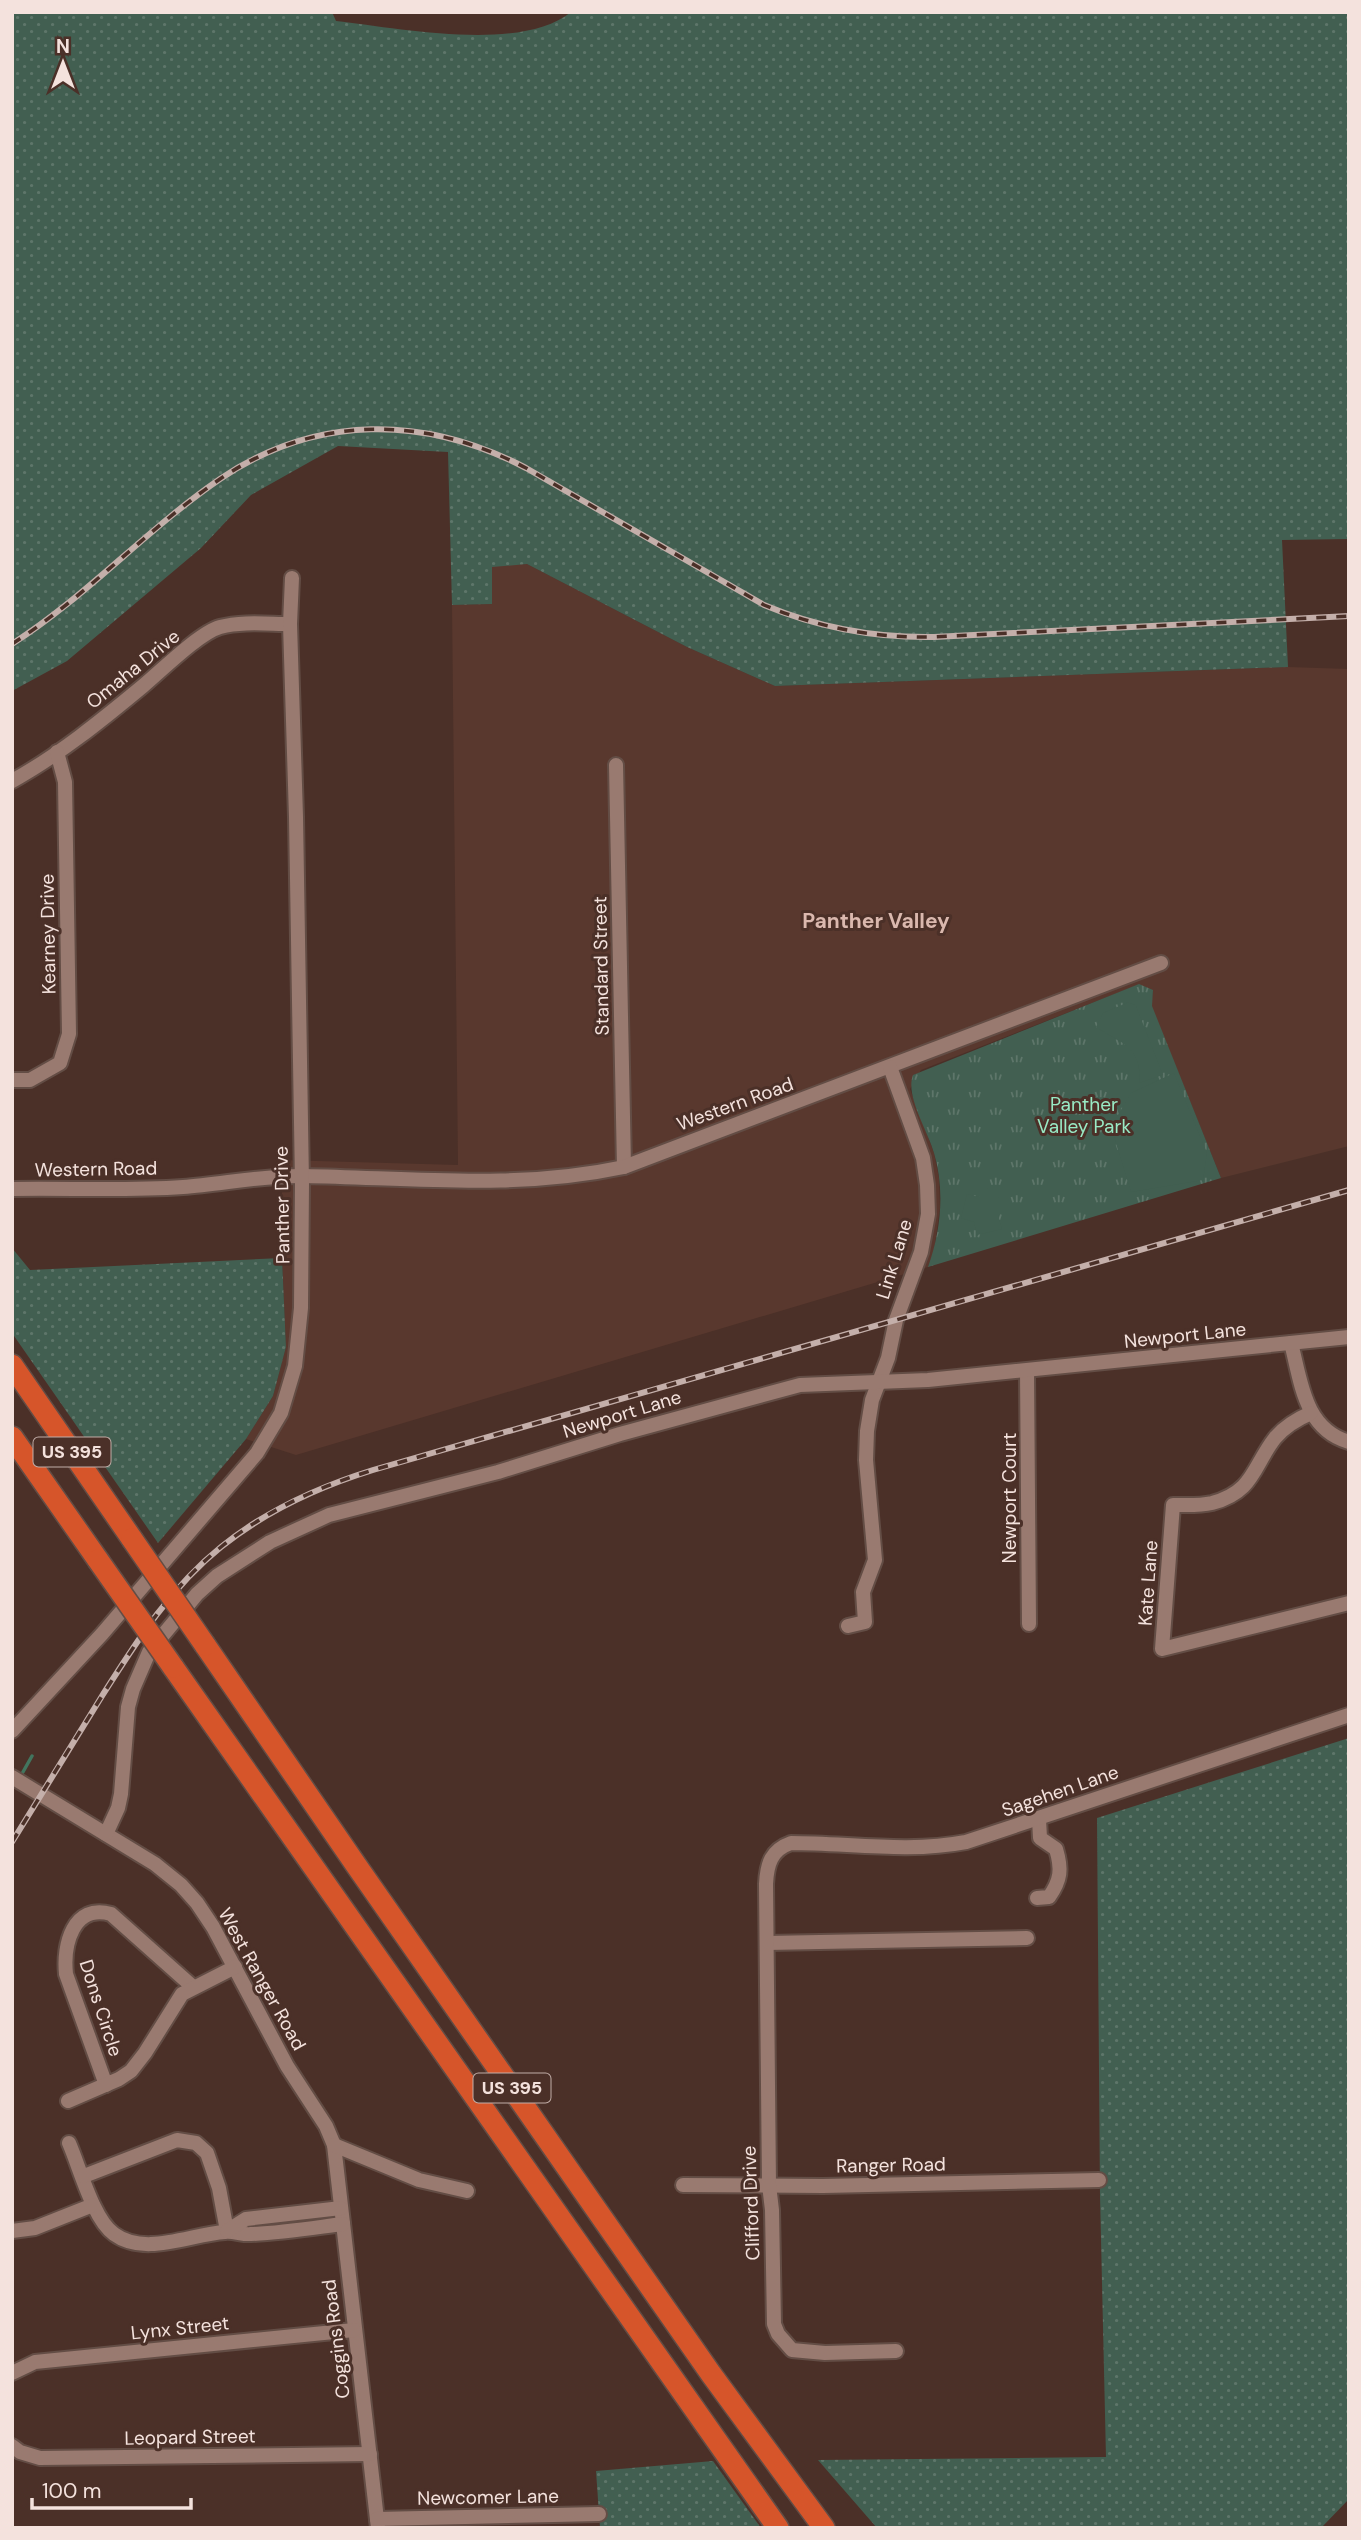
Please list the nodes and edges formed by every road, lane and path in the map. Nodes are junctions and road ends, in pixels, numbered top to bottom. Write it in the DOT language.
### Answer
graph roads {
  1 [pos="292,578"];
  2 [pos="290,624"];
  3 [pos="57,752"];
  4 [pos="617,765"];
  5 [pos="12,781"];
  6 [pos="1161,963"];
  7 [pos="890,1067"];
  8 [pos="12,1080"];
  9 [pos="624,1167"];
  10 [pos="302,1176"];
  11 [pos="12,1189"];
  12 [pos="1349,1337"];
  13 [pos="1291,1343"];
  14 [pos="12,1365"];
  15 [pos="1027,1371"];
  16 [pos="881,1383"];
  17 [pos="1311,1413"];
  18 [pos="12,1437"];
  19 [pos="1349,1442"];
  20 [pos="1349,1603"];
  21 [pos="1029,1624"];
  22 [pos="848,1626"];
  23 [pos="1349,1715"];
  24 [pos="12,1731"];
  25 [pos="12,1777"];
  26 [pos="1039,1819"];
  27 [pos="106,1834"];
  28 [pos="776,1849"];
  29 [pos="1037,1898"];
  30 [pos="1027,1938"];
  31 [pos="766,1943"];
  32 [pos="234,1967"];
  33 [pos="193,1987"];
  34 [pos="106,2085"];
  35 [pos="68,2101"];
  36 [pos="69,2143"];
  37 [pos="334,2145"];
  38 [pos="84,2176"];
  39 [pos="1099,2180"];
  40 [pos="683,2185"];
  41 [pos="769,2185"];
  42 [pos="467,2191"];
  43 [pos="93,2205"];
  44 [pos="341,2208"];
  45 [pos="342,2224"];
  46 [pos="12,2231"];
  47 [pos="227,2231"];
  48 [pos="354,2330"];
  49 [pos="896,2351"];
  50 [pos="12,2373"];
  51 [pos="12,2446"];
  52 [pos="370,2454"];
  53 [pos="599,2514"];
  54 [pos="378,2523"];
  55 [pos="778,2528"];
  56 [pos="824,2528"];
  1 -- 2 [label="street, Panther Drive"];
  2 -- 3 [label="street, Omaha Drive"];
  2 -- 10 [label="street, Panther Drive"];
  3 -- 5 [label="street, Omaha Drive"];
  3 -- 8 [label="street, Kearney Drive"];
  4 -- 9 [label="street, Standard Street"];
  6 -- 7 [label="street, Western Road"];
  7 -- 9 [label="street, Western Road"];
  7 -- 16 [label="street, Link Lane"];
  9 -- 10 [label="street, Western Road"];
  10 -- 11 [label="street, Western Road"];
  10 -- 24 [label="street, Panther Drive"];
  12 -- 13 [label="street, Newport Lane"];
  13 -- 15 [label="street, Newport Lane"];
  13 -- 17 [label="street"];
  14 -- 56 [label="highway, US 395, bridge"];
  15 -- 16 [label="street, Newport Lane"];
  15 -- 21 [label="street, Newport Court"];
  16 -- 22 [label="street, Link Lane"];
  16 -- 27 [label="street, Newport Lane"];
  17 -- 19 [label="street"];
  17 -- 20 [label="street, Kate Lane"];
  18 -- 55 [label="highway, US 395, bridge"];
  23 -- 26 [label="street, Sagehen Lane"];
  25 -- 27 [label="street, West Ranger Road"];
  26 -- 28 [label="street, Sagehen Lane"];
  26 -- 29 [label="street"];
  27 -- 32 [label="street, West Ranger Road"];
  28 -- 31 [label="street, Clifford Drive"];
  30 -- 31 [label="street"];
  31 -- 41 [label="street, Clifford Drive"];
  32 -- 33 [label="street"];
  32 -- 37 [label="street, West Ranger Road"];
  33 -- 34 [label="street"];
  33 -- 34 [label="street, Dons Circle"];
  34 -- 35 [label="street"];
  36 -- 38 [label="street"];
  37 -- 42 [label="street"];
  37 -- 44 [label="street, Coggins Road"];
  38 -- 43 [label="street"];
  38 -- 47 [label="street"];
  39 -- 41 [label="street, Ranger Road"];
  40 -- 41 [label="street, Ranger Road"];
  41 -- 49 [label="street, Clifford Drive"];
  43 -- 46 [label="street"];
  43 -- 47 [label="street"];
  44 -- 45 [label="street, Coggins Road"];
  44 -- 47 [label="street"];
  45 -- 47 [label="street"];
  45 -- 48 [label="street, Coggins Road"];
  48 -- 50 [label="street, Lynx Street"];
  48 -- 52 [label="street, Coggins Road"];
  51 -- 52 [label="street, Leopard Street"];
  52 -- 54 [label="street, Coggins Road"];
  53 -- 54 [label="street, Newcomer Lane"];
}
